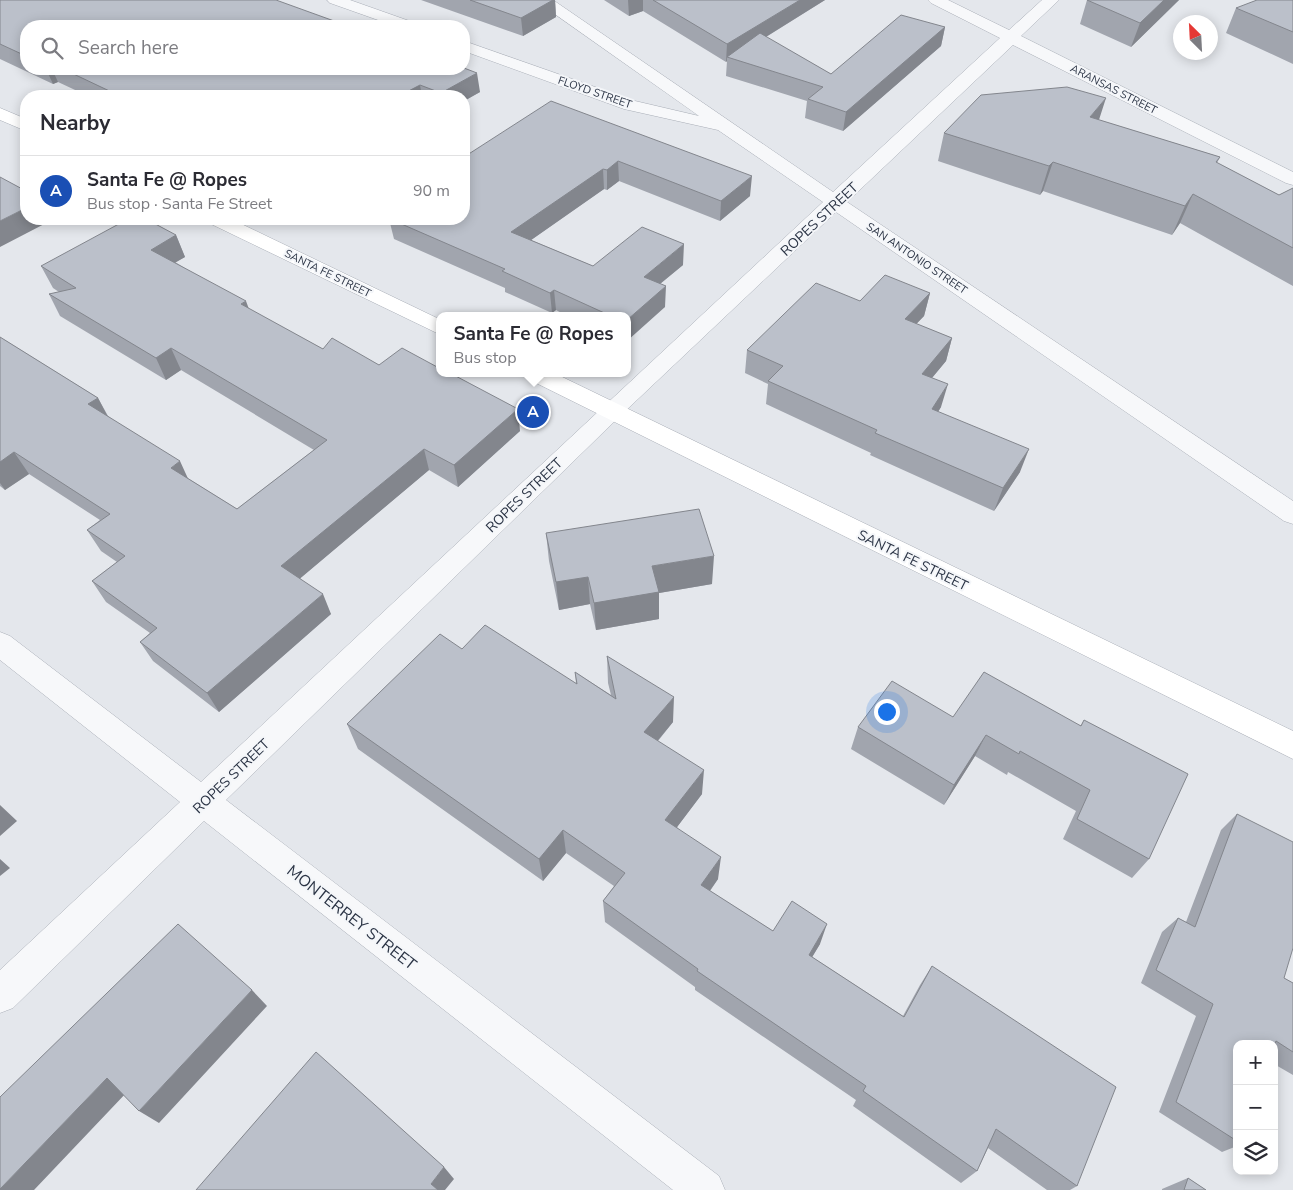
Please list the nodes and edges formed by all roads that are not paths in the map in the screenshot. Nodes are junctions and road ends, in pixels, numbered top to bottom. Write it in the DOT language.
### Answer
graph roads {
  1 [pos="335,0"];
  2 [pos="544,0"];
  3 [pos="936,0"];
  4 [pos="1051,0"];
  5 [pos="392,20"];
  6 [pos="1010,37"];
  7 [pos="470,48"];
  8 [pos="0,113"];
  9 [pos="20,123"];
  10 [pos="730,129"];
  11 [pos="1293,179"];
  12 [pos="836,203"];
  13 [pos="228,225"];
  14 [pos="436,326"];
  15 [pos="542,377"];
  16 [pos="611,411"];
  17 [pos="1293,514"];
  18 [pos="0,644"];
  19 [pos="1293,746"];
  20 [pos="203,802"];
  21 [pos="0,995"];
  22 [pos="705,1190"];
  1 -- 5 [label="street"];
  2 -- 10 [label="street, SAN ANTONIO STREET"];
  3 -- 6 [label="street, ARANSAS STREET"];
  4 -- 6 [label="street, ROPES STREET"];
  6 -- 11 [label="street, ARANSAS STREET"];
  6 -- 12 [label="street, ROPES STREET"];
  7 -- 10 [label="street, FLOYD STREET"];
  8 -- 9 [label="main road"];
  10 -- 12 [label="street, SAN ANTONIO STREET"];
  12 -- 16 [label="street, ROPES STREET"];
  12 -- 17 [label="street, SAN ANTONIO STREET"];
  13 -- 14 [label="main road, SANTA FE STREET"];
  15 -- 16 [label="main road, SANTA FE STREET"];
  16 -- 19 [label="main road, SANTA FE STREET"];
  16 -- 20 [label="street, ROPES STREET"];
  18 -- 20 [label="street, MONTERREY STREET"];
  20 -- 21 [label="street, ROPES STREET"];
  20 -- 22 [label="street, MONTERREY STREET"];
}
